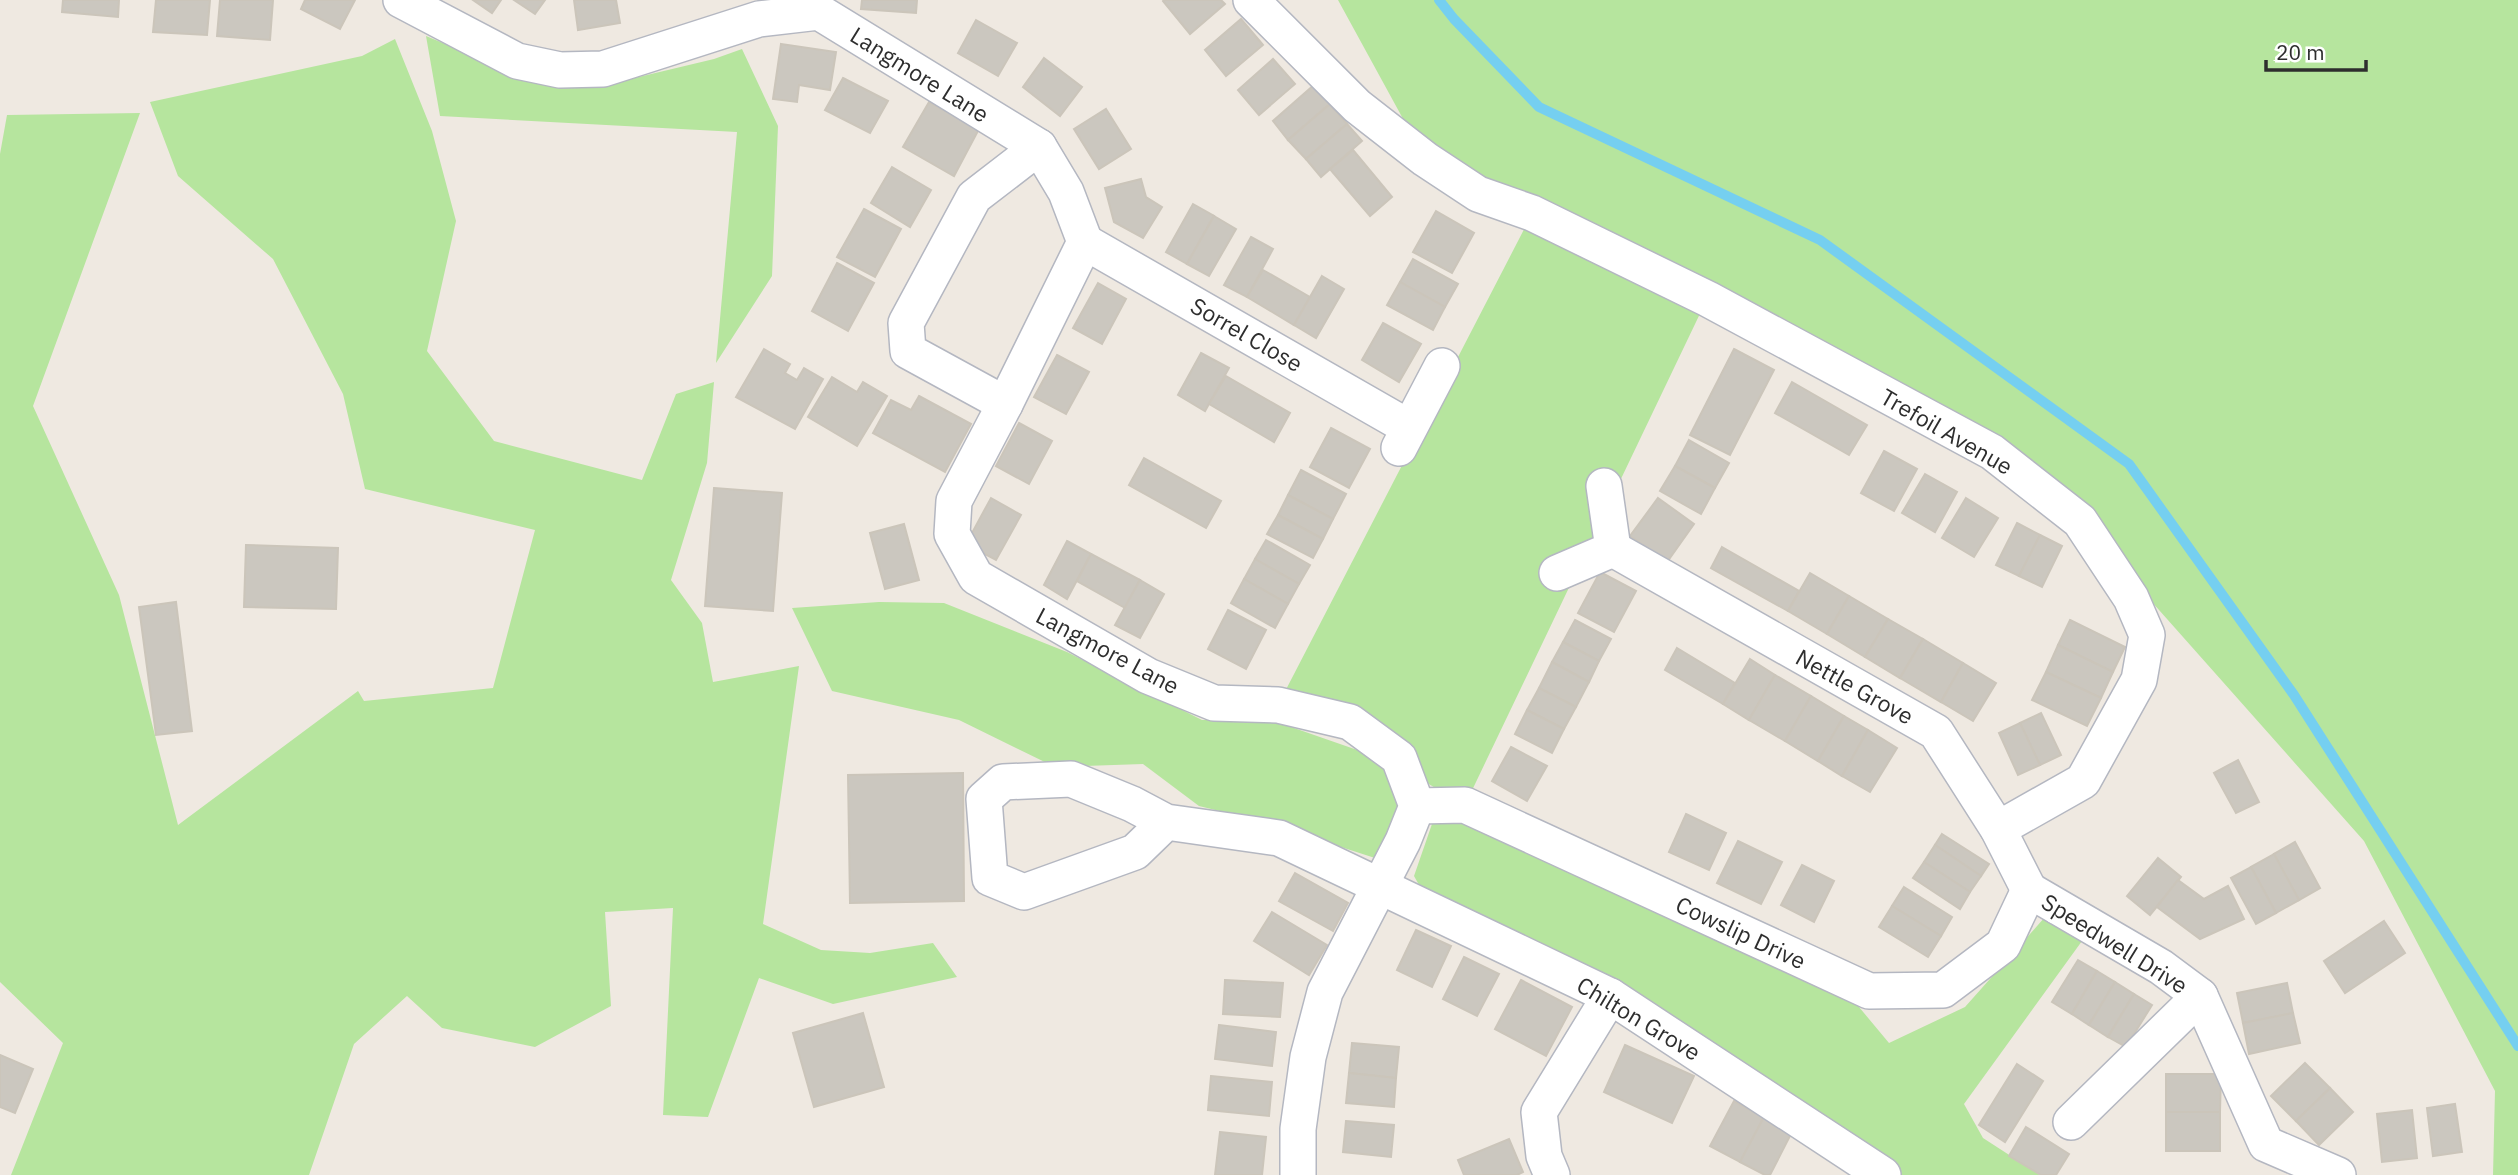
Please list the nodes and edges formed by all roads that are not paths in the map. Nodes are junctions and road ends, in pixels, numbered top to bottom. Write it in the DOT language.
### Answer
graph roads {
  1 [pos="1251,0"];
  2 [pos="404,1"];
  3 [pos="820,6"];
  4 [pos="1040,147"];
  5 [pos="1085,242"];
  6 [pos="1442,366"];
  7 [pos="1005,404"];
  8 [pos="1604,486"];
  9 [pos="1613,549"];
  10 [pos="1557,573"];
  11 [pos="1417,806"];
  12 [pos="1166,822"];
  13 [pos="1998,829"];
  14 [pos="1381,885"];
  15 [pos="2029,890"];
  16 [pos="1610,996"];
  17 [pos="2200,996"];
  18 [pos="2071,1122"];
  19 [pos="1298,1175"];
  20 [pos="1552,1175"];
  21 [pos="1883,1175"];
  22 [pos="2338,1175"];
  1 -- 13 [label="street, Trefoil Avenue"];
  2 -- 3 [label="street, Langmore Lane"];
  3 -- 4 [label="street, Langmore Lane"];
  4 -- 5 [label="street, Langmore Lane"];
  4 -- 7 [label="street"];
  5 -- 6 [label="street, Sorrel Close"];
  5 -- 7 [label="street, Langmore Lane"];
  7 -- 11 [label="street, Langmore Lane"];
  8 -- 9 [label="street"];
  9 -- 10 [label="street"];
  9 -- 13 [label="street, Nettle Grove"];
  11 -- 14 [label="street"];
  11 -- 15 [label="street, Cowslip Drive"];
  12 -- 12 [label="street, Chilton Grove"];
  12 -- 14 [label="street, Chilton Grove"];
  13 -- 15 [label="street, Nettle Grove"];
  14 -- 16 [label="street, Chilton Grove"];
  14 -- 19 [label="street"];
  15 -- 17 [label="street, Speedwell Drive"];
  16 -- 20 [label="street"];
  16 -- 21 [label="street, Chilton Grove"];
  17 -- 18 [label="street, Speedwell Drive"];
  17 -- 22 [label="street, Speedwell Drive"];
}
